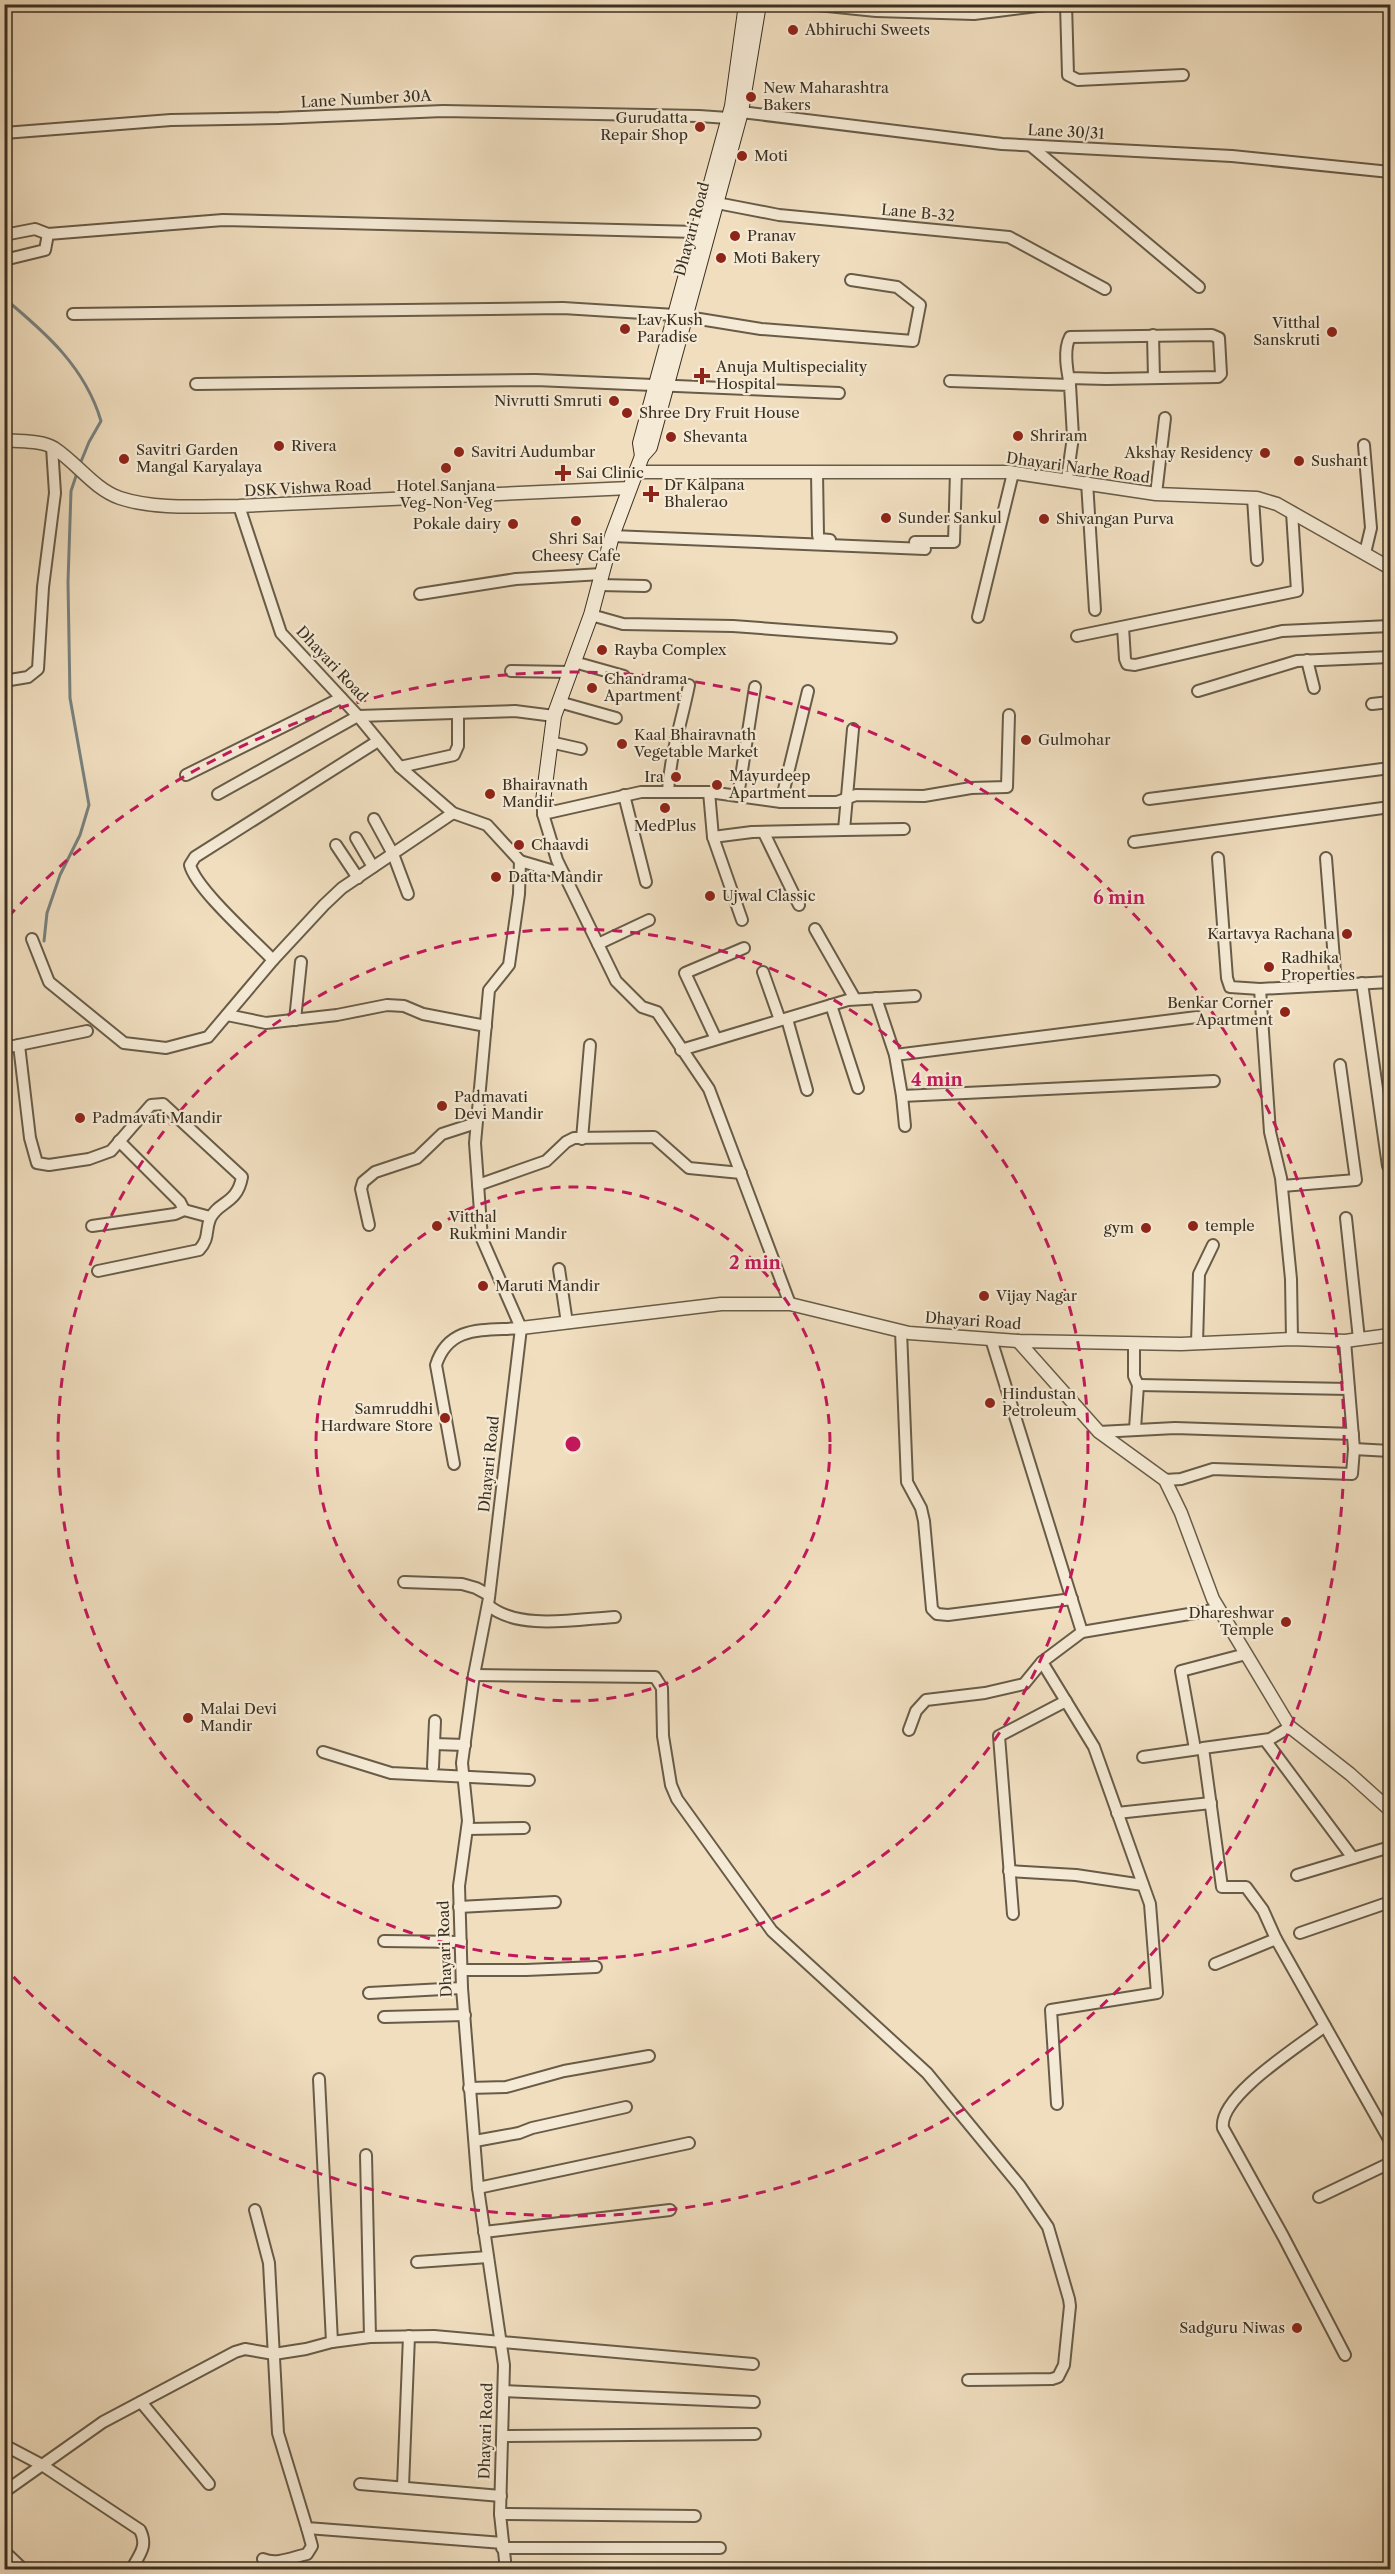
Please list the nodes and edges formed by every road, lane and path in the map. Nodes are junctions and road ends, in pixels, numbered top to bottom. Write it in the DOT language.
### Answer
graph roads {
  1 [pos="746,4"];
  2 [pos="759,4"];
  3 [pos="808,4"];
  4 [pos="1053,4"];
  5 [pos="1066,4"];
  6 [pos="876,8"];
  7 [pos="1182,75"];
  8 [pos="741,112"];
  9 [pos="729,118"];
  10 [pos="4,133"];
  11 [pos="1031,146"];
  12 [pos="1390,172"];
  13 [pos="717,203"];
  14 [pos="697,232"];
  15 [pos="48,234"];
  16 [pos="4,235"];
  17 [pos="4,260"];
  18 [pos="851,280"];
  19 [pos="1199,287"];
  20 [pos="1105,289"];
  21 [pos="73,315"];
  22 [pos="680,316"];
  23 [pos="1153,335"];
  24 [pos="1154,378"];
  25 [pos="950,381"];
  26 [pos="1070,381"];
  27 [pos="196,384"];
  28 [pos="661,386"];
  29 [pos="839,393"];
  30 [pos="1165,418"];
  31 [pos="4,440"];
  32 [pos="1364,445"];
  33 [pos="57,451"];
  34 [pos="636,472"];
  35 [pos="817,472"];
  36 [pos="956,472"];
  37 [pos="1013,473"];
  38 [pos="1067,479"];
  39 [pos="1088,482"];
  40 [pos="630,488"];
  41 [pos="1156,494"];
  42 [pos="1253,498"];
  43 [pos="239,506"];
  44 [pos="1292,512"];
  45 [pos="612,536"];
  46 [pos="925,549"];
  47 [pos="1365,553"];
  48 [pos="1257,560"];
  49 [pos="1390,568"];
  50 [pos="601,580"];
  51 [pos="645,586"];
  52 [pos="420,594"];
  53 [pos="1095,610"];
  54 [pos="591,615"];
  55 [pos="978,617"];
  56 [pos="1390,626"];
  57 [pos="1123,627"];
  58 [pos="1077,636"];
  59 [pos="891,638"];
  60 [pos="1390,657"];
  61 [pos="1307,660"];
  62 [pos="572,667"];
  63 [pos="511,671"];
  64 [pos="624,676"];
  65 [pos="4,681"];
  66 [pos="689,685"];
  67 [pos="755,687"];
  68 [pos="1314,688"];
  69 [pos="808,691"];
  70 [pos="1198,691"];
  71 [pos="341,698"];
  72 [pos="559,702"];
  73 [pos="1390,702"];
  74 [pos="1372,704"];
  75 [pos="458,712"];
  76 [pos="1009,715"];
  77 [pos="358,716"];
  78 [pos="554,716"];
  79 [pos="616,718"];
  80 [pos="853,729"];
  81 [pos="378,741"];
  82 [pos="550,742"];
  83 [pos="581,748"];
  84 [pos="400,766"];
  85 [pos="1390,768"];
  86 [pos="186,775"];
  87 [pos="668,791"];
  88 [pos="710,792"];
  89 [pos="218,795"];
  90 [pos="624,795"];
  91 [pos="738,796"];
  92 [pos="849,796"];
  93 [pos="1149,799"];
  94 [pos="781,802"];
  95 [pos="543,807"];
  96 [pos="1390,807"];
  97 [pos="453,813"];
  98 [pos="374,819"];
  99 [pos="904,829"];
  100 [pos="844,830"];
  101 [pos="764,833"];
  102 [pos="713,837"];
  103 [pos="356,838"];
  104 [pos="1134,842"];
  105 [pos="336,845"];
  106 [pos="393,854"];
  107 [pos="1218,858"];
  108 [pos="1326,858"];
  109 [pos="520,861"];
  110 [pos="373,867"];
  111 [pos="564,874"];
  112 [pos="358,878"];
  113 [pos="646,882"];
  114 [pos="408,894"];
  115 [pos="799,905"];
  116 [pos="649,920"];
  117 [pos="742,920"];
  118 [pos="815,930"];
  119 [pos="32,939"];
  120 [pos="598,944"];
  121 [pos="744,948"];
  122 [pos="273,960"];
  123 [pos="301,962"];
  124 [pos="763,972"];
  125 [pos="1390,982"];
  126 [pos="1362,983"];
  127 [pos="1336,985"];
  128 [pos="1260,989"];
  129 [pos="915,996"];
  130 [pos="876,998"];
  131 [pos="855,999"];
  132 [pos="831,1005"];
  133 [pos="227,1015"];
  134 [pos="1197,1017"];
  135 [pos="783,1019"];
  136 [pos="295,1020"];
  137 [pos="486,1026"];
  138 [pos="87,1031"];
  139 [pos="716,1039"];
  140 [pos="19,1045"];
  141 [pos="590,1045"];
  142 [pos="4,1048"];
  143 [pos="681,1050"];
  144 [pos="895,1054"];
  145 [pos="1340,1065"];
  146 [pos="1214,1081"];
  147 [pos="858,1088"];
  148 [pos="807,1090"];
  149 [pos="902,1096"];
  150 [pos="476,1124"];
  151 [pos="905,1126"];
  152 [pos="582,1138"];
  153 [pos="119,1141"];
  154 [pos="1388,1166"];
  155 [pos="741,1173"];
  156 [pos="478,1185"];
  157 [pos="1282,1186"];
  158 [pos="184,1210"];
  159 [pos="210,1217"];
  160 [pos="1346,1218"];
  161 [pos="369,1225"];
  162 [pos="92,1226"];
  163 [pos="1213,1245"];
  164 [pos="559,1269"];
  165 [pos="98,1271"];
  166 [pos="789,1304"];
  167 [pos="567,1323"];
  168 [pos="521,1328"];
  169 [pos="901,1331"];
  170 [pos="1390,1335"];
  171 [pos="991,1339"];
  172 [pos="1293,1339"];
  173 [pos="1359,1339"];
  174 [pos="1018,1341"];
  175 [pos="1345,1341"];
  176 [pos="1134,1343"];
  177 [pos="1197,1343"];
  178 [pos="1138,1385"];
  179 [pos="1349,1389"];
  180 [pos="1135,1429"];
  181 [pos="1099,1432"];
  182 [pos="1353,1434"];
  183 [pos="1354,1449"];
  184 [pos="1390,1451"];
  185 [pos="454,1464"];
  186 [pos="1165,1480"];
  187 [pos="404,1582"];
  188 [pos="1072,1599"];
  189 [pos="488,1600"];
  190 [pos="1219,1609"];
  191 [pos="615,1617"];
  192 [pos="1082,1632"];
  193 [pos="1246,1654"];
  194 [pos="1042,1662"];
  195 [pos="474,1675"];
  196 [pos="1066,1701"];
  197 [pos="435,1721"];
  198 [pos="1290,1727"];
  199 [pos="909,1730"];
  200 [pos="1265,1740"];
  201 [pos="434,1744"];
  202 [pos="465,1745"];
  203 [pos="1199,1749"];
  204 [pos="323,1752"];
  205 [pos="1143,1757"];
  206 [pos="433,1767"];
  207 [pos="464,1776"];
  208 [pos="529,1780"];
  209 [pos="1211,1803"];
  210 [pos="1390,1810"];
  211 [pos="1117,1812"];
  212 [pos="524,1828"];
  213 [pos="466,1829"];
  214 [pos="1390,1846"];
  215 [pos="1353,1858"];
  216 [pos="1009,1871"];
  217 [pos="1297,1875"];
  218 [pos="1143,1885"];
  219 [pos="555,1902"];
  220 [pos="1390,1902"];
  221 [pos="459,1906"];
  222 [pos="1013,1914"];
  223 [pos="1300,1933"];
  224 [pos="1276,1939"];
  225 [pos="384,1941"];
  226 [pos="461,1942"];
  227 [pos="1215,1964"];
  228 [pos="596,1966"];
  229 [pos="462,1970"];
  230 [pos="462,1988"];
  231 [pos="369,1993"];
  232 [pos="465,2015"];
  233 [pos="384,2017"];
  234 [pos="1325,2026"];
  235 [pos="649,2056"];
  236 [pos="319,2079"];
  237 [pos="469,2088"];
  238 [pos="1057,2103"];
  239 [pos="626,2108"];
  240 [pos="475,2141"];
  241 [pos="1390,2141"];
  242 [pos="689,2143"];
  243 [pos="366,2155"];
  244 [pos="1390,2163"];
  245 [pos="478,2188"];
  246 [pos="1319,2197"];
  247 [pos="255,2210"];
  248 [pos="670,2210"];
  249 [pos="484,2232"];
  250 [pos="488,2257"];
  251 [pos="417,2262"];
  252 [pos="409,2336"];
  253 [pos="370,2337"];
  254 [pos="501,2341"];
  255 [pos="332,2342"];
  256 [pos="274,2354"];
  257 [pos="1345,2355"];
  258 [pos="753,2364"];
  259 [pos="968,2380"];
  260 [pos="504,2391"];
  261 [pos="141,2402"];
  262 [pos="754,2402"];
  263 [pos="755,2434"];
  264 [pos="503,2436"];
  265 [pos="4,2445"];
  266 [pos="42,2465"];
  267 [pos="209,2484"];
  268 [pos="360,2484"];
  269 [pos="403,2486"];
  270 [pos="4,2492"];
  271 [pos="501,2496"];
  272 [pos="500,2514"];
  273 [pos="695,2516"];
  274 [pos="307,2528"];
  275 [pos="503,2545"];
  276 [pos="720,2548"];
  277 [pos="4,2551"];
  278 [pos="263,2559"];
  279 [pos="24,2570"];
  280 [pos="131,2570"];
  281 [pos="506,2570"];
  1 -- 9 [label="main road, Dhayari Road"];
  2 -- 8 [label="main road, Dhayari Road"];
  3 -- 6 [label="street"];
  4 -- 6 [label="street"];
  5 -- 7 [label="street"];
  8 -- 11 [label="street, Lane 30/31"];
  8 -- 13 [label="main road, Dhayari Road"];
  9 -- 10 [label="street, Lane Number 30A"];
  9 -- 14 [label="main road, Dhayari Road"];
  11 -- 12 [label="street, Lane 30/31"];
  11 -- 19 [label="street"];
  13 -- 20 [label="street, Lane B-32"];
  13 -- 22 [label="main road, Dhayari Road"];
  14 -- 15 [label="street"];
  14 -- 22 [label="main road, Dhayari Road"];
  15 -- 16 [label="street"];
  15 -- 17 [label="street"];
  18 -- 22 [label="street"];
  21 -- 22 [label="street"];
  22 -- 28 [label="main road, Dhayari Road"];
  23 -- 24 [label="street"];
  23 -- 24 [label="street"];
  23 -- 26 [label="street"];
  24 -- 26 [label="street"];
  25 -- 26 [label="street"];
  26 -- 38 [label="street"];
  27 -- 28 [label="street"];
  28 -- 29 [label="street"];
  28 -- 34 [label="main road, Dhayari Road"];
  30 -- 41 [label="street"];
  31 -- 33 [label="street"];
  32 -- 47 [label="street"];
  33 -- 43 [label="street, DSK Vishwa Road"];
  33 -- 65 [label="street"];
  34 -- 35 [label="street, Dhayari Narhe Road"];
  34 -- 40 [label="main road, Dhayari Road"];
  35 -- 36 [label="street, Dhayari Narhe Road"];
  35 -- 36 [label="street"];
  36 -- 37 [label="street, Dhayari Narhe Road"];
  37 -- 38 [label="street, Dhayari Narhe Road"];
  37 -- 55 [label="street"];
  38 -- 39 [label="street, Dhayari Narhe Road"];
  39 -- 41 [label="street, Dhayari Narhe Road"];
  39 -- 53 [label="street"];
  40 -- 43 [label="street, DSK Vishwa Road"];
  40 -- 45 [label="main road, Dhayari Road"];
  41 -- 42 [label="street, Dhayari Narhe Road"];
  42 -- 44 [label="street, Dhayari Narhe Road"];
  42 -- 48 [label="street"];
  43 -- 71 [label="street, Dhayari Road"];
  44 -- 47 [label="street, Dhayari Narhe Road"];
  44 -- 57 [label="street"];
  45 -- 46 [label="street"];
  45 -- 50 [label="main road, Dhayari Road"];
  47 -- 49 [label="street, Dhayari Narhe Road"];
  50 -- 51 [label="street"];
  50 -- 52 [label="street"];
  50 -- 54 [label="main road, Dhayari Road"];
  54 -- 59 [label="street"];
  54 -- 62 [label="main road, Dhayari Road"];
  56 -- 57 [label="street"];
  57 -- 58 [label="street"];
  60 -- 61 [label="street"];
  61 -- 68 [label="street"];
  61 -- 70 [label="street"];
  62 -- 63 [label="street"];
  62 -- 64 [label="street"];
  62 -- 72 [label="main road, Dhayari Road"];
  66 -- 87 [label="street"];
  67 -- 91 [label="street"];
  69 -- 94 [label="street"];
  71 -- 77 [label="street, Dhayari Road"];
  71 -- 86 [label="street"];
  72 -- 78 [label="main road, Dhayari Road"];
  72 -- 79 [label="street"];
  73 -- 74 [label="street"];
  75 -- 77 [label="street"];
  75 -- 78 [label="street"];
  75 -- 84 [label="street"];
  76 -- 92 [label="street"];
  77 -- 81 [label="street, Dhayari Road"];
  77 -- 89 [label="street"];
  78 -- 82 [label="main road, Dhayari Road"];
  80 -- 92 [label="street"];
  81 -- 84 [label="street, Dhayari Road"];
  81 -- 122 [label="street"];
  82 -- 83 [label="street"];
  82 -- 95 [label="main road, Dhayari Road"];
  84 -- 97 [label="street, Dhayari Road"];
  85 -- 93 [label="street"];
  87 -- 88 [label="street"];
  87 -- 90 [label="street"];
  88 -- 91 [label="street"];
  88 -- 102 [label="street"];
  90 -- 95 [label="street"];
  90 -- 113 [label="street"];
  91 -- 94 [label="street"];
  92 -- 94 [label="street"];
  92 -- 100 [label="street"];
  95 -- 111 [label="street"];
  96 -- 104 [label="street"];
  97 -- 106 [label="street"];
  97 -- 109 [label="street, Dhayari Road"];
  98 -- 106 [label="street"];
  99 -- 100 [label="street"];
  100 -- 101 [label="street"];
  101 -- 102 [label="street"];
  101 -- 115 [label="street"];
  102 -- 117 [label="street"];
  103 -- 110 [label="street"];
  105 -- 112 [label="street"];
  106 -- 110 [label="street"];
  106 -- 114 [label="street"];
  107 -- 128 [label="street"];
  108 -- 127 [label="street"];
  109 -- 111 [label="street"];
  109 -- 137 [label="street"];
  110 -- 112 [label="street"];
  111 -- 120 [label="street"];
  112 -- 122 [label="street"];
  116 -- 120 [label="street"];
  118 -- 131 [label="street"];
  119 -- 133 [label="street"];
  120 -- 143 [label="street"];
  121 -- 139 [label="street"];
  122 -- 133 [label="street"];
  123 -- 136 [label="street"];
  124 -- 135 [label="street"];
  125 -- 126 [label="street"];
  126 -- 127 [label="street"];
  126 -- 154 [label="street"];
  127 -- 128 [label="street"];
  128 -- 157 [label="street"];
  129 -- 130 [label="street"];
  130 -- 131 [label="street"];
  130 -- 144 [label="street"];
  131 -- 132 [label="street"];
  132 -- 135 [label="street"];
  132 -- 147 [label="street"];
  133 -- 136 [label="street"];
  134 -- 144 [label="street"];
  135 -- 139 [label="street"];
  135 -- 148 [label="street"];
  136 -- 137 [label="street"];
  137 -- 150 [label="street"];
  138 -- 140 [label="street"];
  139 -- 143 [label="street"];
  140 -- 142 [label="street"];
  140 -- 153 [label="street"];
  141 -- 152 [label="street"];
  143 -- 155 [label="street"];
  144 -- 149 [label="street"];
  145 -- 157 [label="street"];
  146 -- 149 [label="street"];
  149 -- 151 [label="street"];
  150 -- 156 [label="street"];
  150 -- 161 [label="street"];
  152 -- 155 [label="street"];
  152 -- 156 [label="street"];
  153 -- 158 [label="street"];
  153 -- 159 [label="street"];
  155 -- 166 [label="street"];
  156 -- 168 [label="street"];
  157 -- 172 [label="street"];
  158 -- 159 [label="street"];
  158 -- 162 [label="street"];
  159 -- 165 [label="street"];
  160 -- 173 [label="street"];
  163 -- 177 [label="street"];
  164 -- 167 [label="street"];
  166 -- 167 [label="street, Dhayari Road"];
  166 -- 169 [label="street, Dhayari Road"];
  167 -- 168 [label="street, Dhayari Road"];
  168 -- 185 [label="street"];
  168 -- 189 [label="street, Dhayari Road"];
  169 -- 171 [label="street, Dhayari Road"];
  169 -- 188 [label="street"];
  170 -- 173 [label="street, Dhayari Road"];
  171 -- 174 [label="street, Dhayari Road"];
  171 -- 188 [label="street"];
  172 -- 175 [label="street, Dhayari Road"];
  172 -- 177 [label="street, Dhayari Road"];
  173 -- 175 [label="street, Dhayari Road"];
  174 -- 176 [label="street, Dhayari Road"];
  174 -- 181 [label="street"];
  175 -- 179 [label="street"];
  176 -- 177 [label="street, Dhayari Road"];
  176 -- 178 [label="street"];
  178 -- 179 [label="street"];
  178 -- 180 [label="street"];
  179 -- 182 [label="street"];
  180 -- 181 [label="street"];
  180 -- 182 [label="street"];
  181 -- 186 [label="street"];
  182 -- 183 [label="street"];
  183 -- 184 [label="street"];
  183 -- 186 [label="street"];
  186 -- 190 [label="street"];
  187 -- 189 [label="street"];
  188 -- 192 [label="street"];
  189 -- 191 [label="street"];
  189 -- 195 [label="street, Dhayari Road"];
  190 -- 192 [label="street"];
  190 -- 193 [label="street"];
  192 -- 194 [label="street"];
  193 -- 198 [label="street"];
  193 -- 203 [label="street"];
  194 -- 196 [label="street"];
  194 -- 199 [label="street"];
  195 -- 202 [label="street, Dhayari Road"];
  195 -- 259 [label="street"];
  196 -- 211 [label="street"];
  196 -- 216 [label="street"];
  197 -- 201 [label="street"];
  198 -- 200 [label="street"];
  198 -- 210 [label="street"];
  200 -- 203 [label="street"];
  200 -- 215 [label="street"];
  201 -- 202 [label="street"];
  201 -- 206 [label="street"];
  202 -- 207 [label="street, Dhayari Road"];
  203 -- 205 [label="street"];
  203 -- 209 [label="street"];
  204 -- 207 [label="street"];
  207 -- 208 [label="street"];
  207 -- 213 [label="street, Dhayari Road"];
  209 -- 211 [label="street"];
  209 -- 224 [label="street"];
  211 -- 218 [label="street"];
  212 -- 213 [label="street"];
  213 -- 221 [label="street, Dhayari Road"];
  214 -- 215 [label="street"];
  215 -- 217 [label="street"];
  216 -- 218 [label="street"];
  216 -- 222 [label="street"];
  218 -- 238 [label="street"];
  219 -- 221 [label="street"];
  220 -- 223 [label="street"];
  221 -- 226 [label="street, Dhayari Road"];
  224 -- 227 [label="street"];
  224 -- 234 [label="street"];
  225 -- 226 [label="street"];
  226 -- 229 [label="street, Dhayari Road"];
  228 -- 229 [label="street"];
  229 -- 230 [label="street, Dhayari Road"];
  230 -- 231 [label="street"];
  230 -- 232 [label="street, Dhayari Road"];
  232 -- 233 [label="street"];
  232 -- 237 [label="street, Dhayari Road"];
  234 -- 241 [label="street"];
  234 -- 257 [label="street"];
  235 -- 237 [label="street"];
  236 -- 255 [label="street"];
  237 -- 240 [label="street, Dhayari Road"];
  239 -- 240 [label="street"];
  240 -- 245 [label="street, Dhayari Road"];
  242 -- 245 [label="street"];
  243 -- 253 [label="street"];
  244 -- 246 [label="street"];
  245 -- 249 [label="street, Dhayari Road"];
  247 -- 256 [label="street"];
  248 -- 249 [label="street"];
  249 -- 250 [label="street, Dhayari Road"];
  250 -- 251 [label="street"];
  250 -- 254 [label="street, Dhayari Road"];
  252 -- 253 [label="street"];
  252 -- 254 [label="street"];
  252 -- 269 [label="street"];
  253 -- 255 [label="street"];
  254 -- 258 [label="street"];
  254 -- 260 [label="street, Dhayari Road"];
  255 -- 256 [label="street"];
  256 -- 261 [label="street"];
  256 -- 274 [label="street"];
  260 -- 262 [label="street"];
  260 -- 264 [label="street, Dhayari Road"];
  261 -- 266 [label="street"];
  261 -- 267 [label="street"];
  263 -- 264 [label="street"];
  264 -- 271 [label="street, Dhayari Road"];
  265 -- 266 [label="street"];
  266 -- 270 [label="street"];
  266 -- 280 [label="street"];
  268 -- 269 [label="street"];
  269 -- 271 [label="street"];
  271 -- 272 [label="street, Dhayari Road"];
  272 -- 273 [label="street"];
  272 -- 275 [label="street, Dhayari Road"];
  274 -- 275 [label="street"];
  274 -- 278 [label="street"];
  275 -- 276 [label="street"];
  275 -- 281 [label="street, Dhayari Road"];
  277 -- 279 [label="street"];
}
